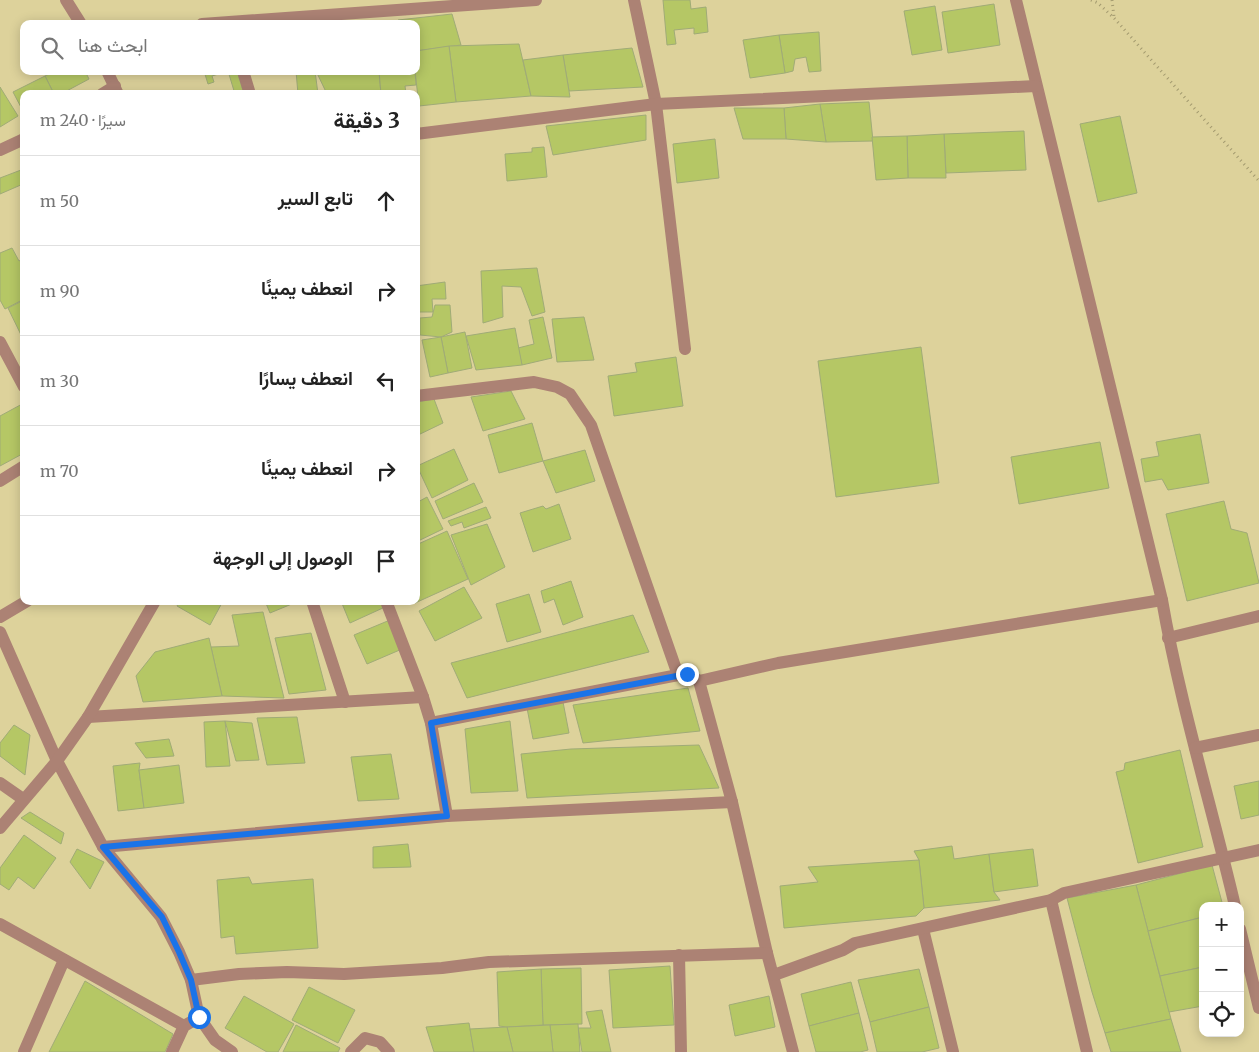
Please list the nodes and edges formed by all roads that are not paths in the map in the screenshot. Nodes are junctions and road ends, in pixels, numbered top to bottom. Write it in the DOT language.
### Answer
graph roads {
  1 [pos="66,0"];
  2 [pos="536,0"];
  3 [pos="634,0"];
  4 [pos="1016,0"];
  5 [pos="78,20"];
  6 [pos="278,20"];
  7 [pos="108,75"];
  8 [pos="244,75"];
  9 [pos="1036,86"];
  10 [pos="116,90"];
  11 [pos="249,90"];
  12 [pos="656,104"];
  13 [pos="420,134"];
  14 [pos="20,140"];
  15 [pos="0,150"];
  16 [pos="0,342"];
  17 [pos="685,349"];
  18 [pos="20,380"];
  19 [pos="420,396"];
  20 [pos="20,468"];
  21 [pos="0,481"];
  22 [pos="1162,600"];
  23 [pos="20,605"];
  24 [pos="152,605"];
  25 [pos="313,605"];
  26 [pos="388,605"];
  27 [pos="1259,616"];
  28 [pos="0,617"];
  29 [pos="0,632"];
  30 [pos="1168,638"];
  31 [pos="678,675"];
  32 [pos="699,681"];
  33 [pos="423,696"];
  34 [pos="345,702"];
  35 [pos="88,717"];
  36 [pos="431,723"];
  37 [pos="1259,735"];
  38 [pos="1195,748"];
  39 [pos="57,761"];
  40 [pos="0,783"];
  41 [pos="24,799"];
  42 [pos="732,802"];
  43 [pos="447,816"];
  44 [pos="0,828"];
  45 [pos="103,847"];
  46 [pos="1259,850"];
  47 [pos="1224,858"];
  48 [pos="1051,900"];
  49 [pos="1234,902"];
  50 [pos="0,924"];
  51 [pos="923,929"];
  52 [pos="1244,946"];
  53 [pos="767,953"];
  54 [pos="679,955"];
  55 [pos="64,960"];
  56 [pos="774,975"];
  57 [pos="191,980"];
  58 [pos="1259,1008"];
  59 [pos="199,1017"];
  60 [pos="184,1026"];
  61 [pos="24,1052"];
  62 [pos="172,1052"];
  63 [pos="232,1052"];
  64 [pos="352,1052"];
  65 [pos="389,1052"];
  66 [pos="681,1052"];
  67 [pos="793,1052"];
  68 [pos="953,1052"];
  69 [pos="1087,1052"];
  1 -- 5 [label="street"];
  2 -- 6 [label="street"];
  3 -- 12 [label="street"];
  4 -- 9 [label="street"];
  7 -- 10 [label="street"];
  8 -- 11 [label="street"];
  9 -- 12 [label="street"];
  9 -- 22 [label="street"];
  12 -- 13 [label="street"];
  12 -- 17 [label="street"];
  14 -- 15 [label="street"];
  16 -- 18 [label="street"];
  19 -- 31 [label="street"];
  20 -- 21 [label="street"];
  22 -- 30 [label="street"];
  22 -- 32 [label="street"];
  23 -- 28 [label="street"];
  24 -- 35 [label="street"];
  25 -- 34 [label="street"];
  26 -- 33 [label="street"];
  27 -- 30 [label="street"];
  29 -- 39 [label="street"];
  30 -- 38 [label="street"];
  31 -- 32 [label="street"];
  31 -- 36 [label="street"];
  32 -- 42 [label="street"];
  33 -- 34 [label="street"];
  33 -- 36 [label="street"];
  34 -- 35 [label="street"];
  35 -- 39 [label="street"];
  36 -- 43 [label="street"];
  37 -- 38 [label="street"];
  38 -- 47 [label="street"];
  39 -- 41 [label="street"];
  39 -- 45 [label="street"];
  40 -- 41 [label="street"];
  41 -- 44 [label="street"];
  42 -- 43 [label="street"];
  42 -- 53 [label="street"];
  43 -- 45 [label="street"];
  45 -- 57 [label="street"];
  46 -- 47 [label="street"];
  47 -- 48 [label="street"];
  47 -- 49 [label="street"];
  48 -- 51 [label="street"];
  48 -- 69 [label="street"];
  50 -- 55 [label="street"];
  51 -- 56 [label="street"];
  51 -- 68 [label="street"];
  52 -- 58 [label="street"];
  53 -- 54 [label="street"];
  53 -- 56 [label="street"];
  54 -- 57 [label="street"];
  54 -- 66 [label="street"];
  55 -- 60 [label="street"];
  55 -- 61 [label="street"];
  56 -- 67 [label="street"];
  57 -- 59 [label="street"];
  59 -- 60 [label="street"];
  59 -- 63 [label="street"];
  60 -- 62 [label="street"];
  64 -- 65 [label="street"];
}
